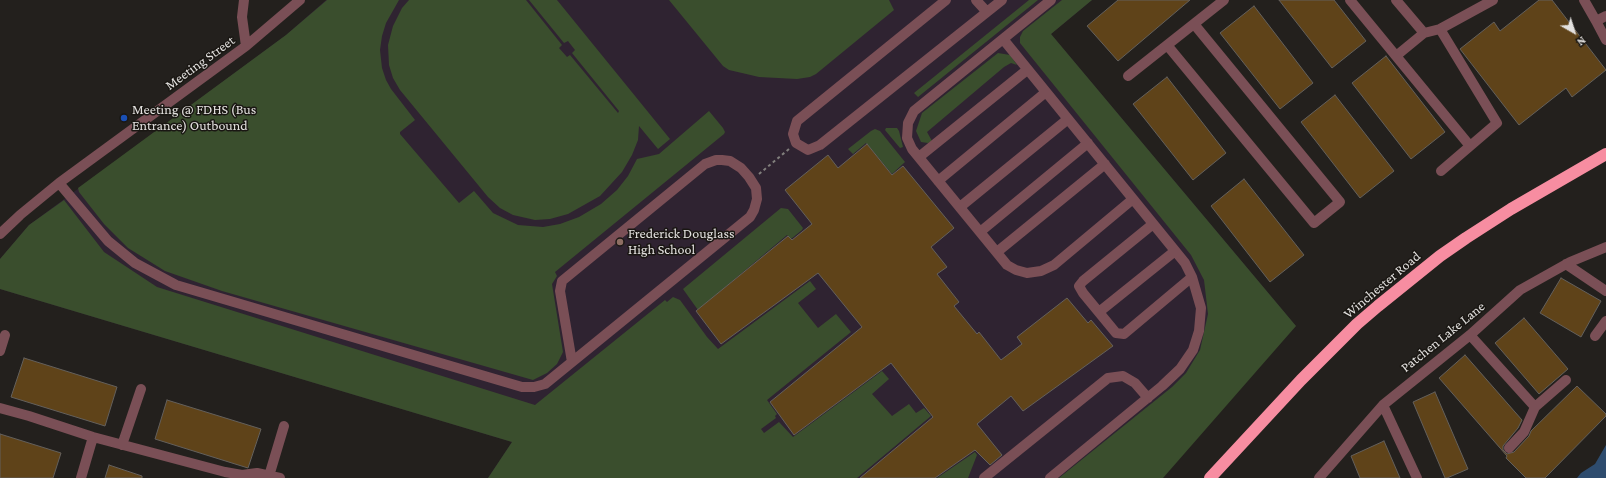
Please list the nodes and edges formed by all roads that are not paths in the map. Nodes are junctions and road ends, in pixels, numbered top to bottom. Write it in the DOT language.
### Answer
graph roads {
  1 [pos="244,0"];
  2 [pos="300,0"];
  3 [pos="946,0"];
  4 [pos="976,0"];
  5 [pos="1002,0"];
  6 [pos="1051,0"];
  7 [pos="1223,0"];
  8 [pos="1350,0"];
  9 [pos="1396,0"];
  10 [pos="1493,0"];
  11 [pos="1584,0"];
  12 [pos="986,12"];
  13 [pos="1606,16"];
  14 [pos="1596,21"];
  15 [pos="1194,24"];
  16 [pos="1440,29"];
  17 [pos="1424,33"];
  18 [pos="1003,39"];
  19 [pos="1606,40"];
  20 [pos="1167,45"];
  21 [pos="246,46"];
  22 [pos="1396,56"];
  23 [pos="1028,70"];
  24 [pos="1128,76"];
  25 [pos="1046,92"];
  26 [pos="1068,119"];
  27 [pos="1088,144"];
  28 [pos="1470,146"];
  29 [pos="1606,154"];
  30 [pos="918,157"];
  31 [pos="1105,164"];
  32 [pos="1441,171"];
  33 [pos="938,181"];
  34 [pos="59,184"];
  35 [pos="1133,199"];
  36 [pos="960,207"];
  37 [pos="1153,224"];
  38 [pos="980,232"];
  39 [pos="0,234"];
  40 [pos="1606,246"];
  41 [pos="1175,251"];
  42 [pos="997,252"];
  43 [pos="1566,264"];
  44 [pos="1192,277"];
  45 [pos="1606,291"];
  46 [pos="1099,312"];
  47 [pos="1606,321"];
  48 [pos="5,335"];
  49 [pos="1470,335"];
  50 [pos="1595,336"];
  51 [pos="0,351"];
  52 [pos="572,362"];
  53 [pos="1566,380"];
  54 [pos="141,389"];
  55 [pos="1148,398"];
  56 [pos="1383,405"];
  57 [pos="1535,407"];
  58 [pos="0,408"];
  59 [pos="284,426"];
  60 [pos="93,437"];
  61 [pos="122,445"];
  62 [pos="1509,448"];
  63 [pos="224,475"];
  64 [pos="274,477"];
  65 [pos="81,478"];
  66 [pos="984,478"];
  67 [pos="1050,478"];
  68 [pos="1210,478"];
  69 [pos="1320,478"];
  70 [pos="1417,478"];
  1 -- 21 [label="street"];
  2 -- 21 [label="street, Meeting Street"];
  3 -- 12 [label="street"];
  4 -- 12 [label="street"];
  5 -- 12 [label="street"];
  6 -- 18 [label="street"];
  7 -- 15 [label="street"];
  8 -- 22 [label="street"];
  9 -- 17 [label="street"];
  10 -- 16 [label="street"];
  11 -- 14 [label="street"];
  13 -- 14 [label="street"];
  14 -- 19 [label="street"];
  15 -- 20 [label="street"];
  15 -- 20 [label="street"];
  16 -- 17 [label="street"];
  16 -- 28 [label="street"];
  17 -- 22 [label="street"];
  18 -- 23 [label="street"];
  18 -- 30 [label="street"];
  20 -- 24 [label="street"];
  21 -- 34 [label="street, Meeting Street"];
  22 -- 28 [label="street"];
  23 -- 25 [label="street"];
  23 -- 30 [label="street"];
  25 -- 26 [label="street"];
  25 -- 33 [label="street"];
  26 -- 27 [label="street"];
  26 -- 36 [label="street"];
  27 -- 31 [label="street"];
  27 -- 38 [label="street"];
  28 -- 32 [label="street"];
  29 -- 68 [label="highway, Winchester Road"];
  30 -- 33 [label="street"];
  31 -- 35 [label="street"];
  31 -- 42 [label="street"];
  33 -- 36 [label="street"];
  34 -- 39 [label="street, Meeting Street"];
  34 -- 52 [label="street"];
  35 -- 37 [label="street"];
  35 -- 42 [label="street"];
  36 -- 38 [label="street"];
  37 -- 41 [label="street"];
  37 -- 46 [label="street"];
  38 -- 42 [label="street"];
  40 -- 43 [label="street, Patchen Lake Lane"];
  41 -- 44 [label="street"];
  41 -- 46 [label="street"];
  43 -- 45 [label="street"];
  43 -- 49 [label="street, Patchen Lake Lane"];
  44 -- 46 [label="street"];
  44 -- 55 [label="street"];
  47 -- 50 [label="street"];
  48 -- 51 [label="street"];
  49 -- 56 [label="street, Patchen Lake Lane"];
  49 -- 57 [label="street"];
  52 -- 52 [label="street"];
  53 -- 57 [label="street"];
  54 -- 61 [label="street"];
  55 -- 66 [label="street"];
  55 -- 67 [label="street"];
  56 -- 69 [label="street, Patchen Lake Lane"];
  56 -- 70 [label="street"];
  57 -- 62 [label="street"];
  58 -- 60 [label="street"];
  59 -- 64 [label="street"];
  60 -- 61 [label="street"];
  60 -- 65 [label="street"];
  61 -- 63 [label="street"];
  63 -- 64 [label="street"];
}
